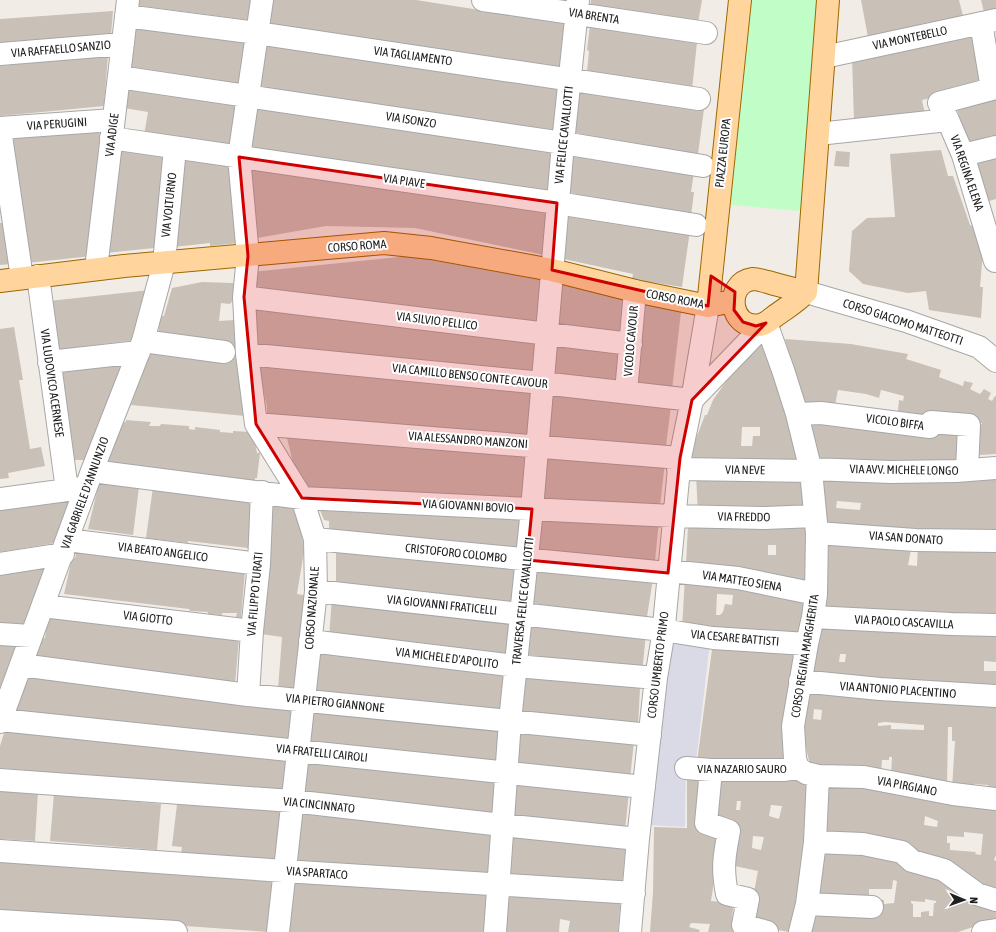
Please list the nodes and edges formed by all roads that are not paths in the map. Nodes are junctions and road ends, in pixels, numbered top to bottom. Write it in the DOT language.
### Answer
graph roads {
  1 [pos="262,0"];
  2 [pos="483,0"];
  3 [pos="740,0"];
  4 [pos="828,0"];
  5 [pos="578,7"];
  6 [pos="127,8"];
  7 [pos="989,21"];
  8 [pos="257,33"];
  9 [pos="706,33"];
  10 [pos="123,44"];
  11 [pos="0,54"];
  12 [pos="824,57"];
  13 [pos="118,77"];
  14 [pos="570,80"];
  15 [pos="994,88"];
  16 [pos="248,96"];
  17 [pos="700,99"];
  18 [pos="948,120"];
  19 [pos="0,128"];
  20 [pos="112,129"];
  21 [pos="818,134"];
  22 [pos="563,143"];
  23 [pos="996,147"];
  24 [pos="175,148"];
  25 [pos="963,155"];
  26 [pos="239,157"];
  27 [pos="702,166"];
  28 [pos="557,203"];
  29 [pos="989,214"];
  30 [pos="696,225"];
  31 [pos="248,256"];
  32 [pos="996,261"];
  33 [pos="164,263"];
  34 [pos="96,270"];
  35 [pos="552,270"];
  36 [pos="711,276"];
  37 [pos="30,277"];
  38 [pos="0,281"];
  39 [pos="767,282"];
  40 [pos="635,291"];
  41 [pos="806,292"];
  42 [pos="734,296"];
  43 [pos="244,297"];
  44 [pos="708,306"];
  45 [pos="770,320"];
  46 [pos="547,334"];
  47 [pos="630,344"];
  48 [pos="141,346"];
  49 [pos="224,352"];
  50 [pos="247,354"];
  51 [pos="996,361"];
  52 [pos="49,362"];
  53 [pos="542,383"];
  54 [pos="626,392"];
  55 [pos="692,400"];
  56 [pos="797,414"];
  57 [pos="256,424"];
  58 [pos="537,446"];
  59 [pos="679,464"];
  60 [pos="996,468"];
  61 [pos="811,470"];
  62 [pos="967,470"];
  63 [pos="82,483"];
  64 [pos="262,492"];
  65 [pos="302,498"];
  66 [pos="0,499"];
  67 [pos="532,509"];
  68 [pos="673,516"];
  69 [pos="816,525"];
  70 [pos="315,539"];
  71 [pos="996,541"];
  72 [pos="65,547"];
  73 [pos="527,560"];
  74 [pos="0,564"];
  75 [pos="259,564"];
  76 [pos="668,572"];
  77 [pos="316,591"];
  78 [pos="816,594"];
  79 [pos="43,606"];
  80 [pos="522,613"];
  81 [pos="813,617"];
  82 [pos="996,625"];
  83 [pos="663,630"];
  84 [pos="252,631"];
  85 [pos="0,634"];
  86 [pos="31,636"];
  87 [pos="310,641"];
  88 [pos="807,644"];
  89 [pos="22,665"];
  90 [pos="516,666"];
  91 [pos="656,678"];
  92 [pos="800,681"];
  93 [pos="248,695"];
  94 [pos="996,696"];
  95 [pos="304,700"];
  96 [pos="2,713"];
  97 [pos="510,721"];
  98 [pos="650,735"];
  99 [pos="298,750"];
  100 [pos="686,768"];
  101 [pos="711,770"];
  102 [pos="808,772"];
  103 [pos="506,773"];
  104 [pos="0,780"];
  105 [pos="644,787"];
  106 [pos="996,799"];
  107 [pos="292,801"];
  108 [pos="502,826"];
  109 [pos="638,839"];
  110 [pos="815,842"];
  111 [pos="0,851"];
  112 [pos="284,871"];
  113 [pos="498,885"];
  114 [pos="634,893"];
  115 [pos="996,900"];
  116 [pos="807,904"];
  117 [pos="872,907"];
  118 [pos="0,921"];
  119 [pos="996,930"];
  120 [pos="176,932"];
  121 [pos="278,932"];
  122 [pos="495,932"];
  123 [pos="630,932"];
  124 [pos="767,932"];
  125 [pos="800,932"];
  126 [pos="983,932"];
  1 -- 8 [label="street"];
  2 -- 5 [label="street, VIA BRENTA"];
  3 -- 36 [label="main road, PIAZZA EUROPA"];
  4 -- 12 [label="main road"];
  5 -- 9 [label="street, VIA BRENTA"];
  5 -- 14 [label="street, VIA FELICE CAVALLOTTI"];
  6 -- 8 [label="street, VIA TAGLIAMENTO"];
  6 -- 10 [label="street, VIA ADIGE"];
  7 -- 12 [label="street, VIA MONTEBELLO"];
  7 -- 15 [label="street"];
  8 -- 14 [label="street, VIA TAGLIAMENTO"];
  8 -- 16 [label="street"];
  10 -- 11 [label="street, VIA RAFFAELLO SANZIO"];
  10 -- 13 [label="street, VIA ADIGE"];
  12 -- 21 [label="main road"];
  13 -- 16 [label="street, VIA ISONZO"];
  13 -- 20 [label="street, VIA ADIGE"];
  14 -- 17 [label="street, VIA TAGLIAMENTO"];
  14 -- 22 [label="street, VIA FELICE CAVALLOTTI"];
  15 -- 18 [label="street"];
  16 -- 22 [label="street, VIA ISONZO"];
  16 -- 26 [label="street"];
  18 -- 21 [label="street, VIA REGINA ELENA"];
  18 -- 25 [label="street, VIA REGINA ELENA"];
  19 -- 20 [label="street, VIA PERUGINI"];
  19 -- 37 [label="street, VIA LUDOVICO ACERNESE"];
  20 -- 24 [label="street, VIA PIAVE"];
  20 -- 34 [label="street, VIA ADIGE"];
  21 -- 41 [label="main road"];
  22 -- 27 [label="street, VIA ISONZO"];
  22 -- 28 [label="street, VIA FELICE CAVALLOTTI"];
  23 -- 25 [label="street"];
  24 -- 26 [label="street, VIA PIAVE"];
  24 -- 33 [label="street, VIA VOLTURNO"];
  25 -- 29 [label="street, VIA REGINA ELENA"];
  26 -- 28 [label="street, VIA PIAVE"];
  26 -- 31 [label="street"];
  28 -- 30 [label="street, VIA PIAVE"];
  28 -- 35 [label="street, VIA FELICE CAVALLOTTI"];
  29 -- 32 [label="street, VIA REGINA ELENA"];
  31 -- 33 [label="main road, CORSO ROMA"];
  31 -- 35 [label="main road, CORSO ROMA"];
  31 -- 43 [label="street"];
  33 -- 34 [label="main road, CORSO ROMA"];
  33 -- 48 [label="street, VIA GABRIELE D'ANNUNZIO"];
  34 -- 37 [label="main road, CORSO ROMA"];
  35 -- 40 [label="main road, CORSO ROMA"];
  35 -- 46 [label="street, TRAVERSA FELICE CAVALLOTTI"];
  36 -- 42 [label="main road"];
  36 -- 44 [label="main road, PIAZZA EUROPA"];
  37 -- 38 [label="main road, CORSO ROMA"];
  37 -- 52 [label="street, VIA LUDOVICO ACERNESE"];
  39 -- 41 [label="main road"];
  39 -- 42 [label="main road"];
  39 -- 45 [label="main road"];
  40 -- 44 [label="main road, CORSO ROMA"];
  40 -- 47 [label="street, VICOLO CAVOUR"];
  41 -- 45 [label="main road"];
  41 -- 51 [label="street, CORSO GIACOMO MATTEOTTI"];
  42 -- 44 [label="main road, CORSO ROMA"];
  42 -- 45 [label="main road"];
  43 -- 46 [label="street, VIA SILVIO PELLICO"];
  43 -- 50 [label="street, CORSO NAZIONALE"];
  44 -- 55 [label="street, CORSO UMBERTO PRIMO"];
  45 -- 55 [label="street"];
  45 -- 56 [label="street, CORSO REGINA MARGHERITA"];
  46 -- 47 [label="street, VIA SILVIO PELLICO"];
  46 -- 53 [label="street, TRAVERSA FELICE CAVALLOTTI"];
  47 -- 54 [label="street, VICOLO CAVOUR"];
  48 -- 49 [label="street"];
  48 -- 52 [label="street"];
  48 -- 63 [label="street, VIA GABRIELE D'ANNUNZIO"];
  50 -- 53 [label="street, VIA CAMILLO BENSO CONTE CAVOUR"];
  50 -- 57 [label="street, CORSO NAZIONALE"];
  52 -- 63 [label="street, VIA LUDOVICO ACERNESE"];
  53 -- 54 [label="street, VIA CAMILLO BENSO CONTE CAVOUR"];
  53 -- 58 [label="street, TRAVERSA FELICE CAVALLOTTI"];
  54 -- 55 [label="street, VIA CAMILLO BENSO CONTE CAVOUR"];
  55 -- 59 [label="street, CORSO UMBERTO PRIMO"];
  56 -- 61 [label="street, CORSO REGINA MARGHERITA"];
  56 -- 62 [label="street, VICOLO BIFFA"];
  57 -- 58 [label="street, VIA ALESSANDRO MANZONI"];
  57 -- 65 [label="street, CORSO NAZIONALE"];
  58 -- 59 [label="street, VIA ALESSANDRO MANZONI"];
  58 -- 67 [label="street, TRAVERSA FELICE CAVALLOTTI"];
  59 -- 61 [label="street, VIA NEVE"];
  59 -- 68 [label="street, CORSO UMBERTO PRIMO"];
  60 -- 62 [label="street, VIA AVV. MICHELE LONGO"];
  61 -- 62 [label="street, VIA AVV. MICHELE LONGO"];
  61 -- 69 [label="street, CORSO REGINA MARGHERITA"];
  63 -- 64 [label="street, VIA GIOVANNI BOVIO"];
  63 -- 66 [label="street, VIA GIOVANNI BOVIO"];
  63 -- 72 [label="street, VIA GABRIELE D'ANNUNZIO"];
  64 -- 65 [label="street, VIA GIOVANNI BOVIO"];
  64 -- 75 [label="street, VIA FILIPPO TURATI"];
  65 -- 67 [label="street, VIA GIOVANNI BOVIO"];
  65 -- 70 [label="street, CORSO NAZIONALE"];
  67 -- 68 [label="street, VIA GIOVANNI BOVIO"];
  67 -- 73 [label="street, TRAVERSA FELICE CAVALLOTTI"];
  68 -- 69 [label="street, VIA FREDDO"];
  68 -- 76 [label="street, CORSO UMBERTO PRIMO"];
  69 -- 71 [label="street, VIA SAN DONATO"];
  69 -- 78 [label="street, CORSO REGINA MARGHERITA"];
  70 -- 73 [label="street, CRISTOFORO COLOMBO"];
  70 -- 77 [label="street, CORSO NAZIONALE"];
  72 -- 74 [label="street, VIA BEATO ANGELICO"];
  72 -- 75 [label="street, VIA BEATO ANGELICO"];
  72 -- 79 [label="street, VIA GABRIELE D'ANNUNZIO"];
  73 -- 76 [label="street, CRISTOFORO COLOMBO"];
  73 -- 80 [label="street, TRAVERSA FELICE CAVALLOTTI"];
  75 -- 84 [label="street, VIA FILIPPO TURATI"];
  76 -- 78 [label="street, VIA MATTEO SIENA"];
  76 -- 83 [label="street, CORSO UMBERTO PRIMO"];
  77 -- 80 [label="street, VIA GIOVANNI FRATICELLI"];
  77 -- 87 [label="street, CORSO NAZIONALE"];
  78 -- 81 [label="street, CORSO REGINA MARGHERITA"];
  79 -- 84 [label="street, VIA GIOTTO"];
  79 -- 86 [label="street, VIA GABRIELE D'ANNUNZIO"];
  80 -- 83 [label="street, VIA GIOVANNI FRATICELLI"];
  80 -- 90 [label="street, TRAVERSA FELICE CAVALLOTTI"];
  81 -- 82 [label="street, VIA PAOLO CASCAVILLA"];
  81 -- 88 [label="street, CORSO REGINA MARGHERITA"];
  83 -- 88 [label="street, VIA CESARE BATTISTI"];
  83 -- 91 [label="street, CORSO UMBERTO PRIMO"];
  84 -- 93 [label="street, VIA FILIPPO TURATI"];
  85 -- 86 [label="street"];
  86 -- 89 [label="street, VIA GABRIELE D'ANNUNZIO"];
  87 -- 90 [label="street, VIA MICHELE D'APOLITO"];
  87 -- 95 [label="street, CORSO NAZIONALE"];
  88 -- 92 [label="street, CORSO REGINA MARGHERITA"];
  89 -- 93 [label="street, VIA PIETRO GIANNONE"];
  89 -- 96 [label="street, VIA GABRIELE D'ANNUNZIO"];
  90 -- 91 [label="street, VIA MICHELE D'APOLITO"];
  90 -- 97 [label="street, TRAVERSA FELICE CAVALLOTTI"];
  91 -- 98 [label="street, CORSO UMBERTO PRIMO"];
  92 -- 94 [label="street, VIA ANTONIO PLACENTINO"];
  92 -- 102 [label="street, CORSO REGINA MARGHERITA"];
  93 -- 95 [label="street, VIA PIETRO GIANNONE"];
  95 -- 97 [label="street, VIA PIETRO GIANNONE"];
  95 -- 99 [label="street, CORSO NAZIONALE"];
  96 -- 99 [label="street, VIA FRATELLI CAIROLI"];
  97 -- 98 [label="street, VIA PIETRO GIANNONE"];
  97 -- 103 [label="street, TRAVERSA FELICE CAVALLOTTI"];
  98 -- 105 [label="street, CORSO UMBERTO PRIMO"];
  99 -- 103 [label="street, VIA FRATELLI CAIROLI"];
  99 -- 107 [label="street, CORSO NAZIONALE"];
  100 -- 101 [label="street, VIA NAZARIO SAURO"];
  101 -- 102 [label="street, VIA NAZARIO SAURO"];
  101 -- 124 [label="street"];
  102 -- 106 [label="street, VIA PIRGIANO"];
  102 -- 110 [label="street, CORSO REGINA MARGHERITA"];
  103 -- 105 [label="street, VIA FRATELLI CAIROLI"];
  103 -- 108 [label="street, TRAVERSA FELICE CAVALLOTTI"];
  104 -- 107 [label="street, VIA CINCINNATO"];
  105 -- 109 [label="street, CORSO UMBERTO PRIMO"];
  107 -- 108 [label="street, VIA CINCINNATO"];
  107 -- 112 [label="street, CORSO NAZIONALE"];
  108 -- 109 [label="street, VIA CINCINNATO"];
  108 -- 113 [label="street, TRAVERSA FELICE CAVALLOTTI"];
  109 -- 114 [label="street, CORSO UMBERTO PRIMO"];
  110 -- 115 [label="street"];
  110 -- 116 [label="street, CORSO REGINA MARGHERITA"];
  111 -- 112 [label="street, VIA SPARTACO"];
  112 -- 113 [label="street, VIA SPARTACO"];
  112 -- 121 [label="street, CORSO NAZIONALE"];
  113 -- 114 [label="street, VIA SPARTACO"];
  113 -- 122 [label="street, TRAVERSA FELICE CAVALLOTTI"];
  114 -- 123 [label="street, CORSO UMBERTO PRIMO"];
  116 -- 117 [label="street"];
  116 -- 125 [label="street, CORSO REGINA MARGHERITA"];
  118 -- 120 [label="street"];
  119 -- 126 [label="street"];
}
